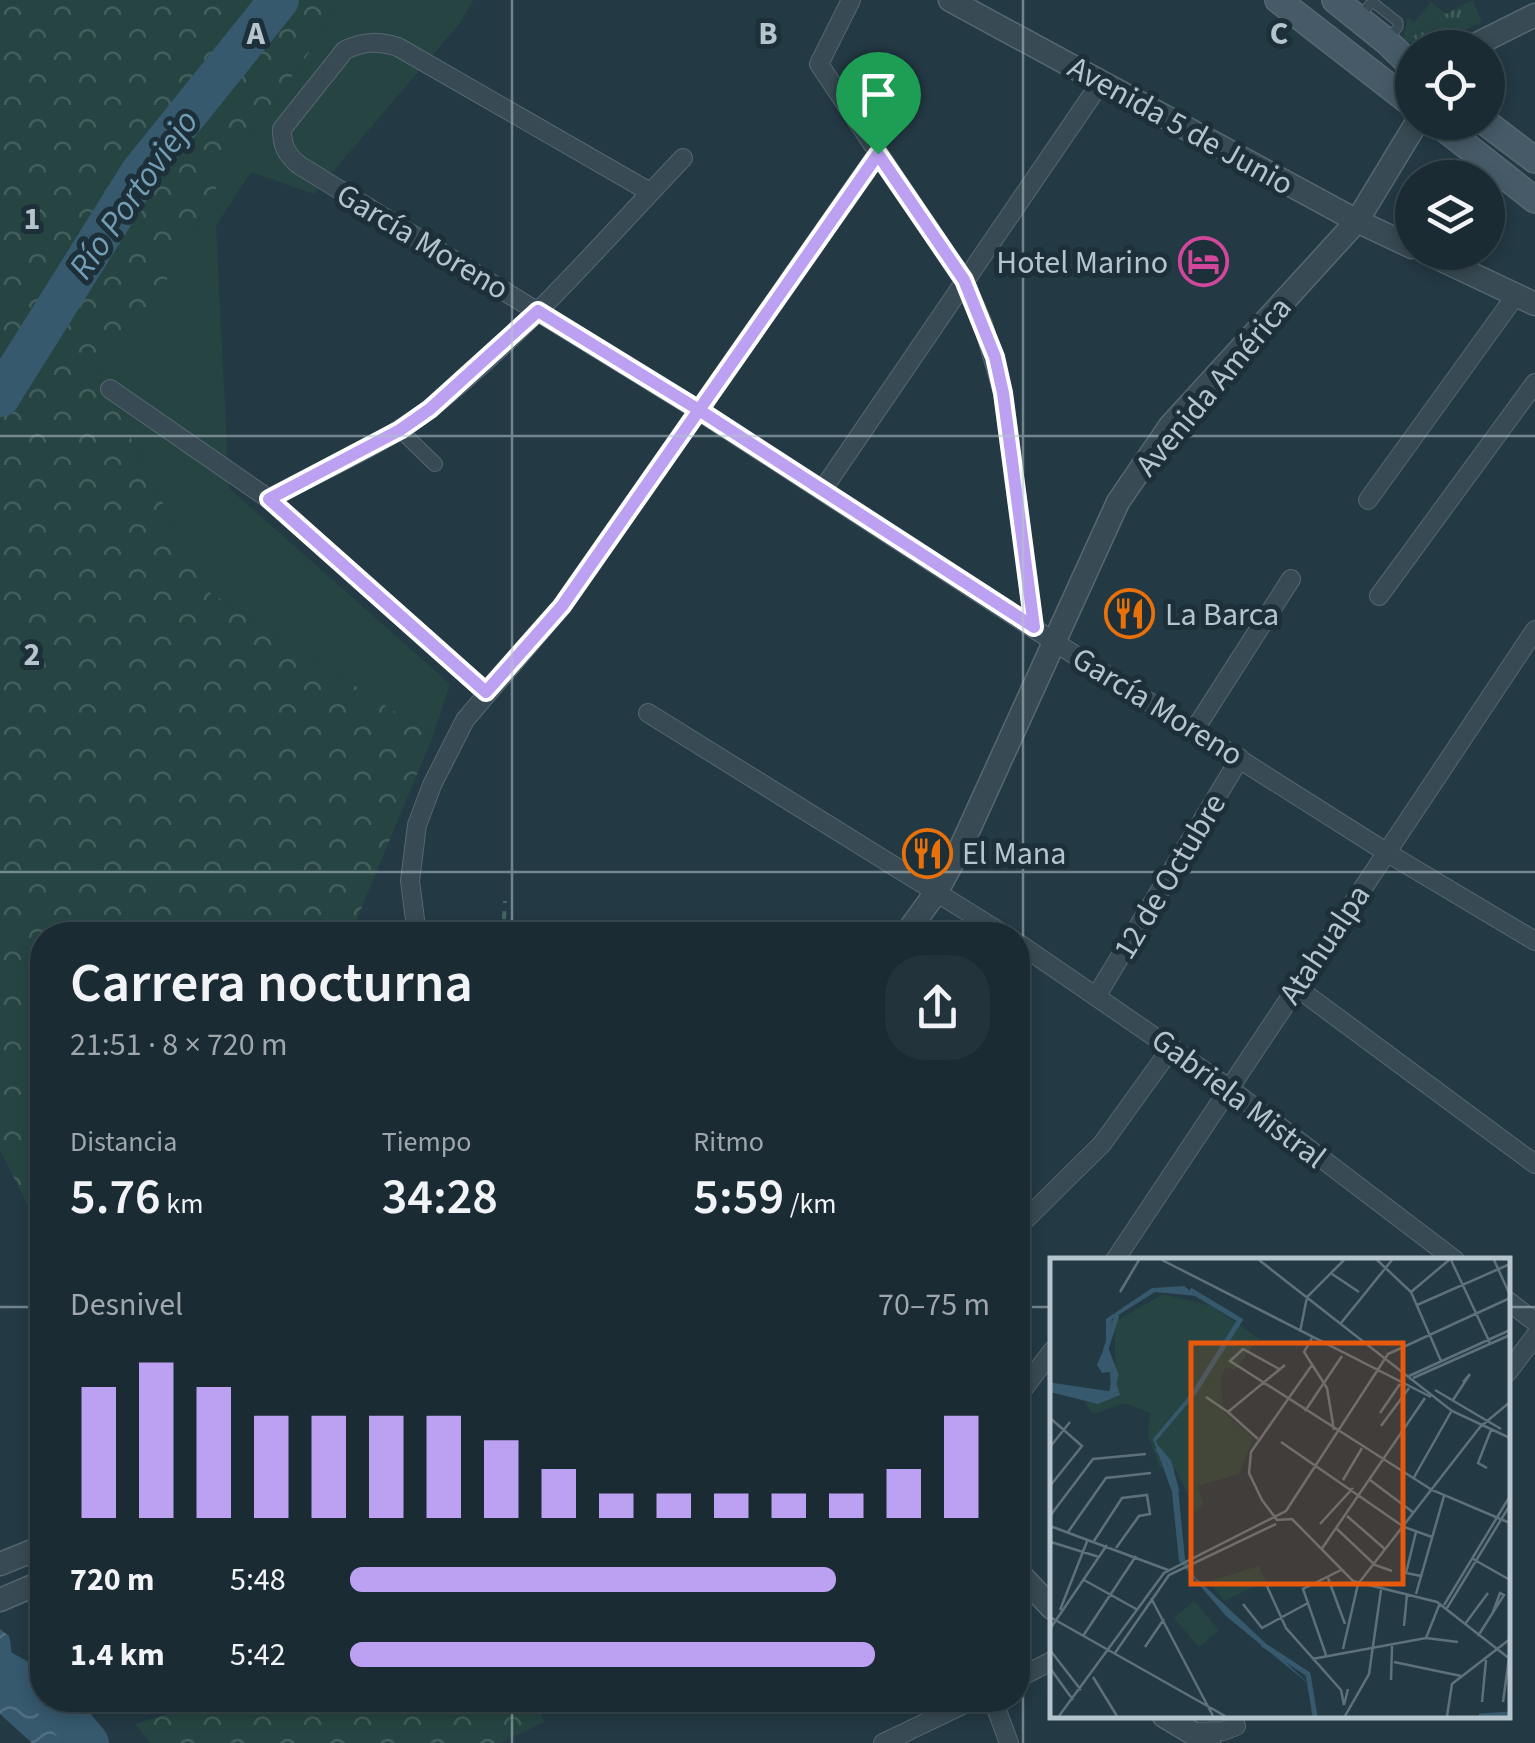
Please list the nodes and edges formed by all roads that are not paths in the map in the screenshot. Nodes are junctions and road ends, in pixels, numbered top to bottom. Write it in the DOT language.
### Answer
graph roads {
  1 [pos="852,0"];
  2 [pos="950,0"];
  3 [pos="1278,0"];
  4 [pos="1334,0"];
  5 [pos="1535,15"];
  6 [pos="1505,30"];
  7 [pos="1395,50"];
  8 [pos="1100,82"];
  9 [pos="1395,91"];
  10 [pos="1505,137"];
  11 [pos="1407,140"];
  12 [pos="1459,140"];
  13 [pos="878,154"];
  14 [pos="683,158"];
  15 [pos="1535,160"];
  16 [pos="650,192"];
  17 [pos="1535,200"];
  18 [pos="1357,221"];
  19 [pos="1395,239"];
  20 [pos="1462,270"];
  21 [pos="964,280"];
  22 [pos="1525,300"];
  23 [pos="538,311"];
  24 [pos="1535,383"];
  25 [pos="110,389"];
  26 [pos="699,410"];
  27 [pos="400,430"];
  28 [pos="435,464"];
  29 [pos="823,490"];
  30 [pos="269,499"];
  31 [pos="1368,500"];
  32 [pos="1292,579"];
  33 [pos="1379,596"];
  34 [pos="1034,627"];
  35 [pos="1535,630"];
  36 [pos="1056,643"];
  37 [pos="486,692"];
  38 [pos="648,714"];
  39 [pos="1196,729"];
  40 [pos="1240,758"];
  41 [pos="1386,852"];
  42 [pos="937,891"];
  43 [pos="415,922"];
  44 [pos="914,922"];
  45 [pos="985,922"];
  46 [pos="1535,941"];
  47 [pos="1030,951"];
  48 [pos="1296,987"];
  49 [pos="1097,995"];
  50 [pos="1172,1047"];
  51 [pos="1229,1088"];
  52 [pos="1535,1164"];
  53 [pos="1030,1215"];
  54 [pos="1120,1254"];
  55 [pos="1452,1258"];
  56 [pos="1510,1303"];
  57 [pos="1535,1322"];
  58 [pos="1535,1336"];
  59 [pos="1050,1354"];
  60 [pos="1510,1369"];
  61 [pos="1030,1380"];
  62 [pos="30,1551"];
  63 [pos="0,1564"];
  64 [pos="1030,1585"];
  65 [pos="30,1588"];
  66 [pos="0,1600"];
  67 [pos="1050,1606"];
  68 [pos="948,1712"];
  69 [pos="997,1712"];
  70 [pos="1167,1718"];
  71 [pos="1238,1728"];
  72 [pos="1203,1739"];
  73 [pos="884,1743"];
  74 [pos="1009,1743"];
  1 -- 13 [label="street"];
  2 -- 8 [label="street, Avenida 5 de Junio"];
  3 -- 9 [label="main road"];
  4 -- 7 [label="main road"];
  5 -- 6 [label="street"];
  8 -- 18 [label="street, Avenida 5 de Junio"];
  8 -- 21 [label="street"];
  10 -- 15 [label="main road"];
  11 -- 18 [label="street, Avenida América"];
  12 -- 17 [label="main road"];
  13 -- 21 [label="street"];
  13 -- 26 [label="street"];
  14 -- 16 [label="street"];
  16 -- 23 [label="street"];
  16 -- 23 [label="street, García Moreno"];
  18 -- 19 [label="street, Avenida 5 de Junio"];
  18 -- 36 [label="street, Avenida América"];
  20 -- 22 [label="street"];
  21 -- 29 [label="street"];
  21 -- 34 [label="street"];
  22 -- 31 [label="street"];
  23 -- 26 [label="street, García Moreno"];
  23 -- 27 [label="street"];
  24 -- 33 [label="street"];
  25 -- 30 [label="street"];
  26 -- 29 [label="street, García Moreno"];
  26 -- 37 [label="street"];
  27 -- 28 [label="street"];
  27 -- 30 [label="street"];
  29 -- 34 [label="street, García Moreno"];
  30 -- 37 [label="street"];
  32 -- 39 [label="street"];
  34 -- 36 [label="street, García Moreno"];
  35 -- 41 [label="street, Atahualpa"];
  36 -- 39 [label="street, García Moreno"];
  36 -- 42 [label="street, Avenida América"];
  37 -- 43 [label="street"];
  38 -- 42 [label="street"];
  39 -- 40 [label="street, García Moreno"];
  40 -- 41 [label="street, García Moreno"];
  40 -- 49 [label="street, 12 de Octubre"];
  41 -- 46 [label="street, García Moreno"];
  41 -- 48 [label="street, Atahualpa"];
  42 -- 44 [label="street, Avenida América"];
  42 -- 45 [label="street"];
  47 -- 49 [label="street, Gabriela Mistral"];
  48 -- 51 [label="street, Atahualpa"];
  48 -- 52 [label="street"];
  49 -- 50 [label="street, Gabriela Mistral"];
  50 -- 51 [label="street, Gabriela Mistral"];
  50 -- 53 [label="street"];
  51 -- 54 [label="street, Atahualpa"];
  51 -- 55 [label="street, Gabriela Mistral"];
  56 -- 57 [label="street"];
  58 -- 60 [label="street"];
  59 -- 61 [label="street"];
  62 -- 63 [label="street"];
  64 -- 67 [label="street"];
  65 -- 66 [label="street"];
  68 -- 73 [label="street"];
  69 -- 74 [label="street"];
  70 -- 72 [label="street"];
  71 -- 72 [label="street"];
}
